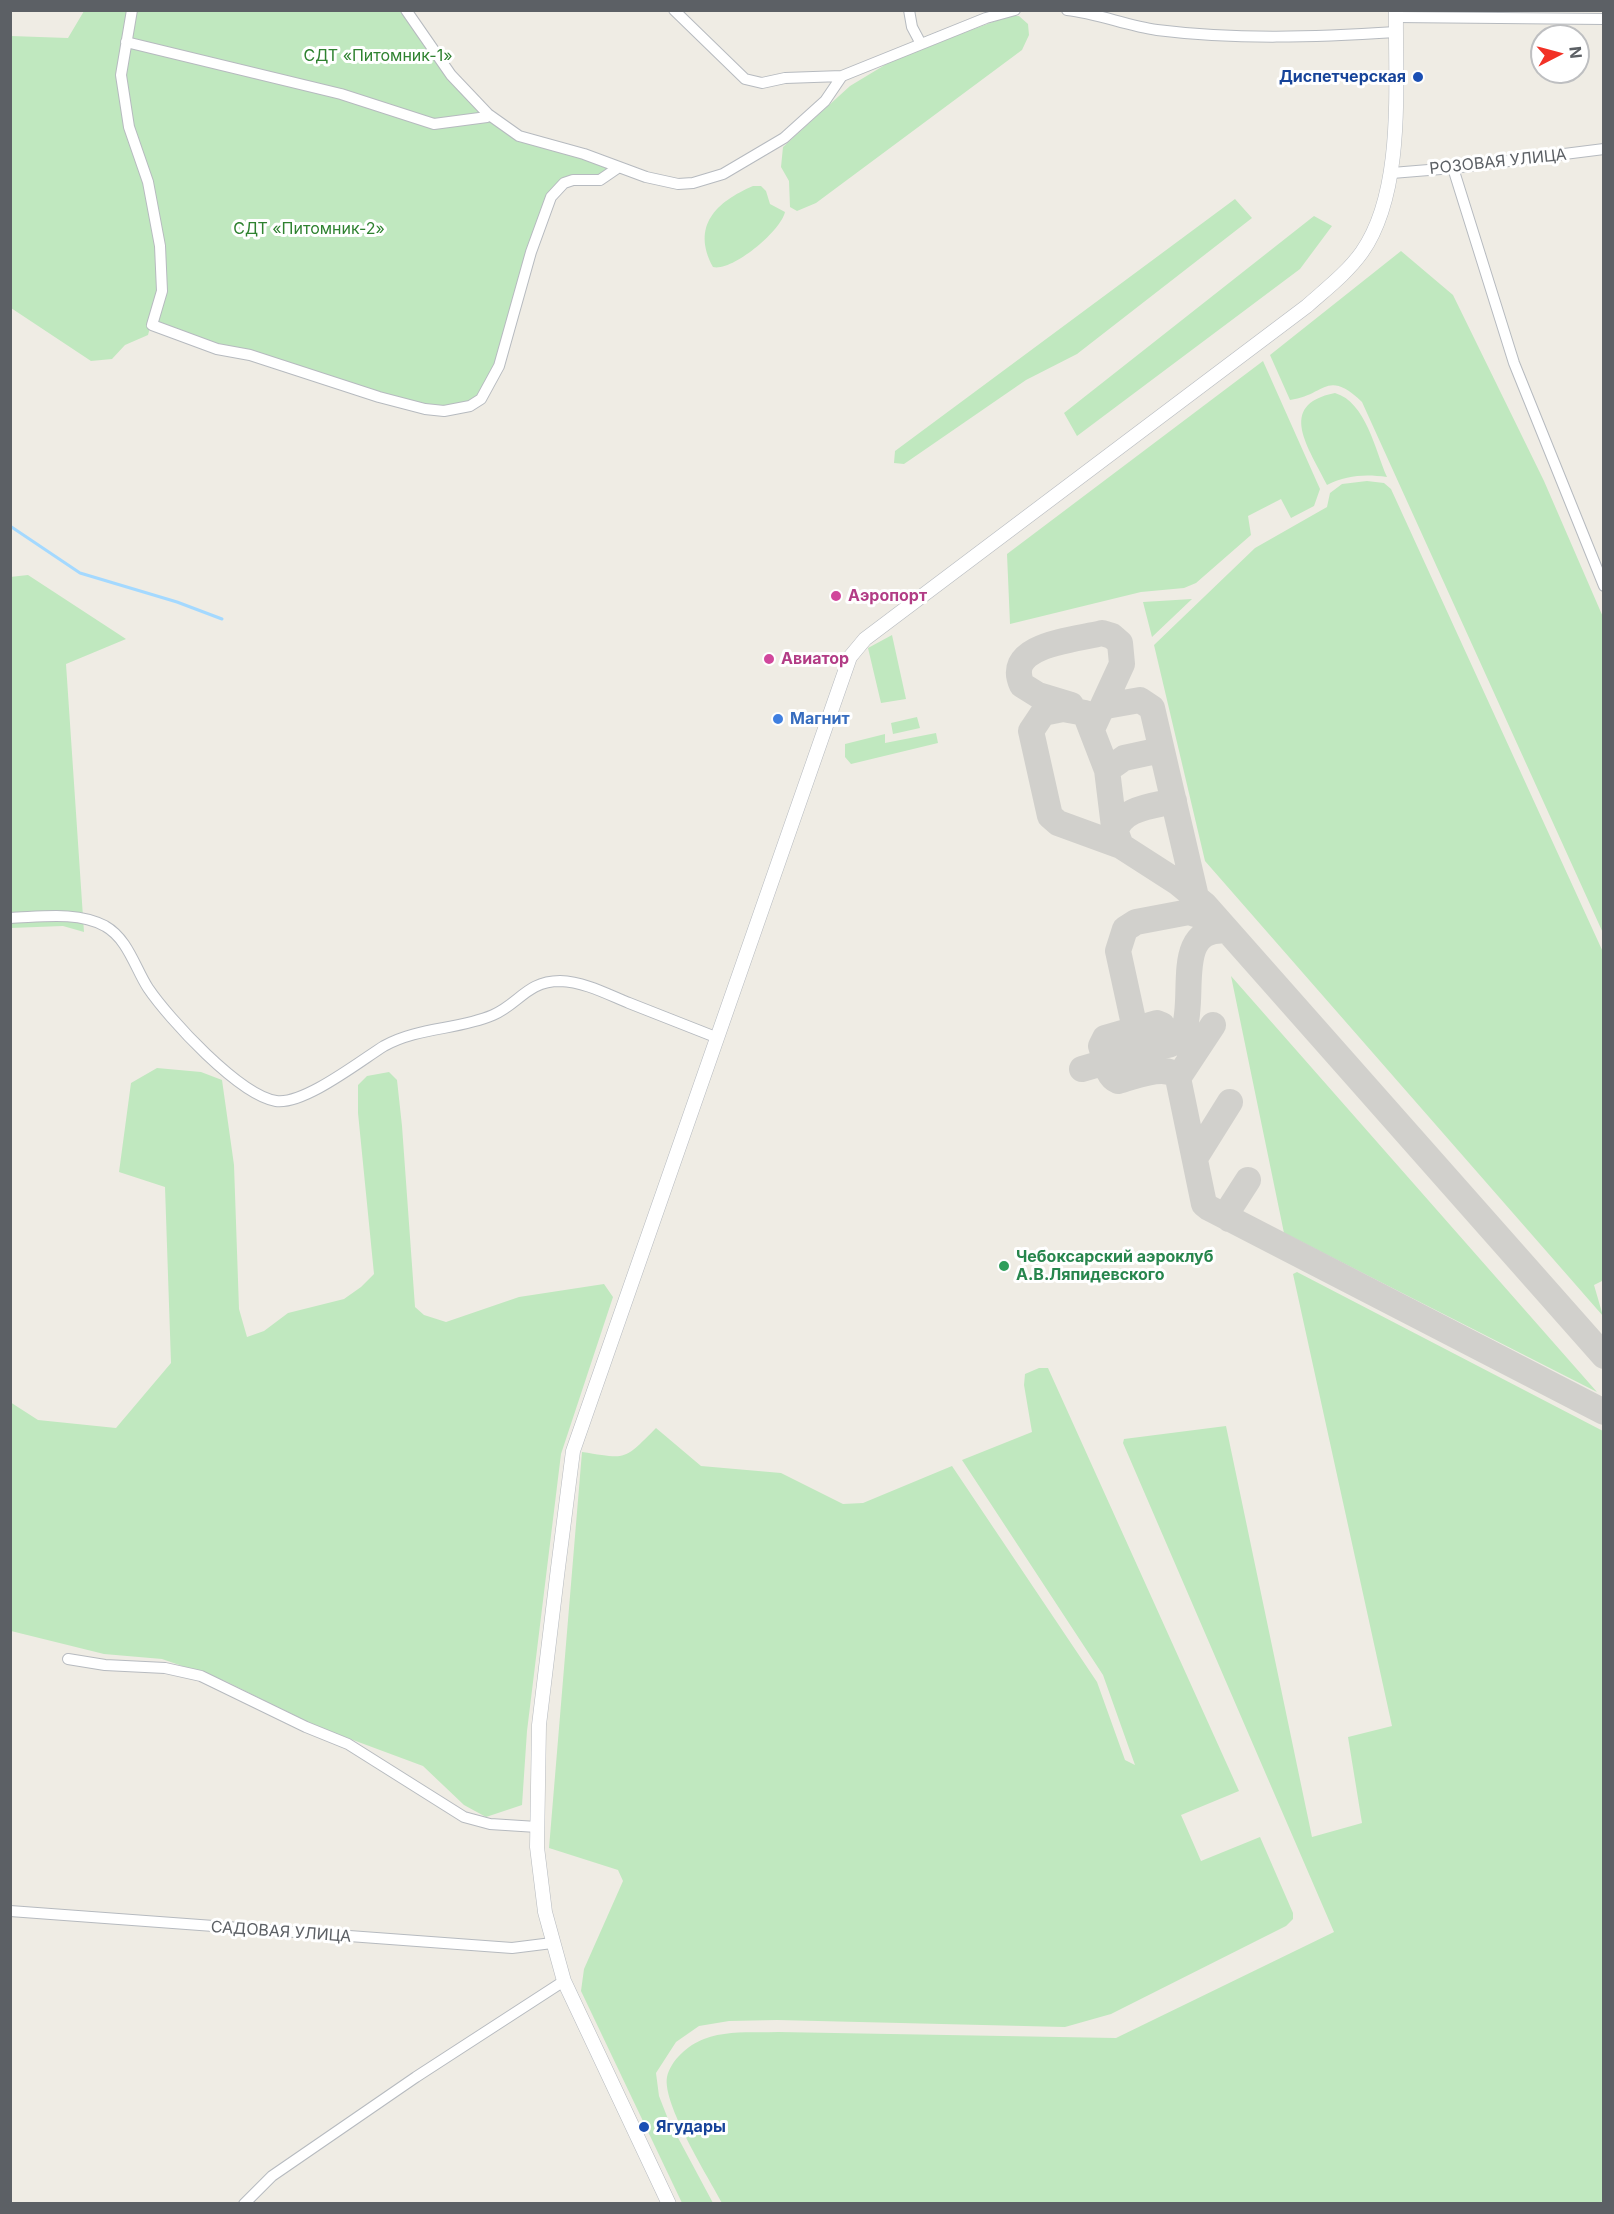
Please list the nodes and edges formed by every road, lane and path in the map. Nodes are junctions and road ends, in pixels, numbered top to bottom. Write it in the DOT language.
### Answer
graph roads {
  1 [pos="132,10"];
  2 [pos="406,10"];
  3 [pos="674,10"];
  4 [pos="909,10"];
  5 [pos="1015,10"];
  6 [pos="1067,10"];
  7 [pos="1396,14"];
  8 [pos="1100,15"];
  9 [pos="1604,19"];
  10 [pos="1396,32"];
  11 [pos="126,42"];
  12 [pos="920,42"];
  13 [pos="842,76"];
  14 [pos="488,114"];
  15 [pos="1604,149"];
  16 [pos="619,167"];
  17 [pos="1453,168"];
  18 [pos="1392,172"];
  19 [pos="1604,586"];
  20 [pos="10,918"];
  21 [pos="718,1038"];
  22 [pos="68,1659"];
  23 [pos="537,1827"];
  24 [pos="10,1911"];
  25 [pos="552,1943"];
  26 [pos="564,1981"];
  27 [pos="244,2204"];
  28 [pos="669,2204"];
  1 -- 11 [label="street"];
  2 -- 14 [label="street"];
  3 -- 13 [label="street"];
  4 -- 12 [label="street"];
  5 -- 12 [label="street"];
  6 -- 8 [label="street"];
  7 -- 9 [label="street"];
  7 -- 10 [label="street"];
  8 -- 10 [label="street"];
  10 -- 18 [label="street"];
  11 -- 14 [label="street"];
  11 -- 16 [label="street"];
  12 -- 13 [label="street"];
  13 -- 16 [label="street"];
  14 -- 16 [label="street"];
  15 -- 17 [label="street, РОЗОВАЯ УЛИЦА"];
  17 -- 18 [label="street, РОЗОВАЯ УЛИЦА"];
  17 -- 19 [label="street"];
  18 -- 21 [label="street"];
  20 -- 21 [label="street"];
  21 -- 23 [label="street"];
  22 -- 23 [label="street"];
  23 -- 25 [label="street"];
  24 -- 25 [label="street, САДОВАЯ УЛИЦА"];
  25 -- 26 [label="street"];
  26 -- 27 [label="street"];
  26 -- 28 [label="street"];
}
